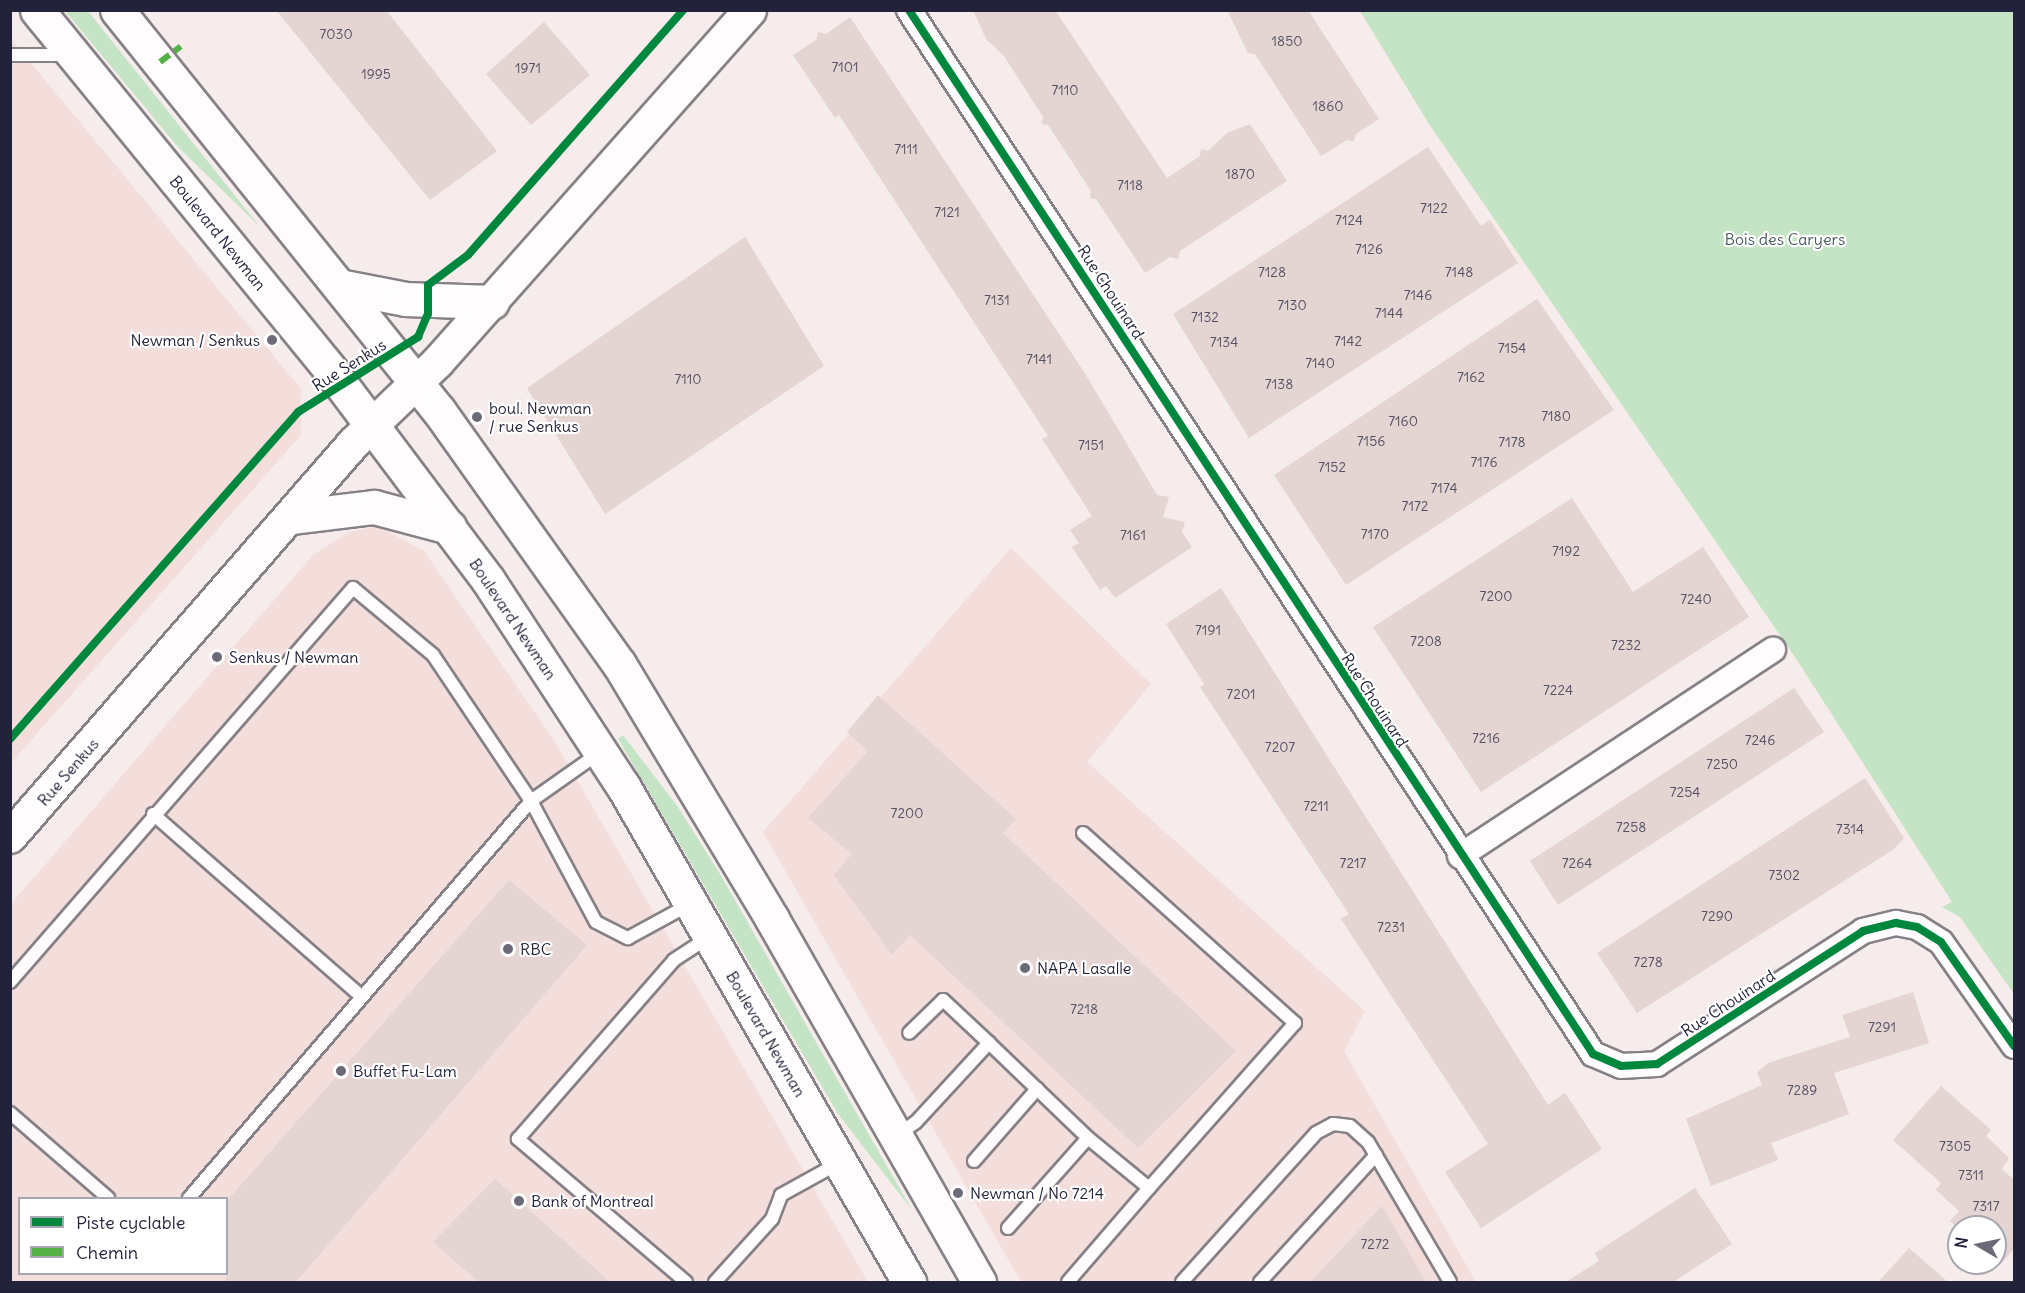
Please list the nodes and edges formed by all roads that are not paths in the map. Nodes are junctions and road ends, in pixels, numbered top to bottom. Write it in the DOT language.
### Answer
graph roads {
  1 [pos="37,10"];
  2 [pos="117,10"];
  3 [pos="750,10"];
  4 [pos="909,10"];
  5 [pos="10,55"];
  6 [pos="73,55"];
  7 [pos="344,287"];
  8 [pos="492,302"];
  9 [pos="417,383"];
  10 [pos="373,424"];
  11 [pos="291,517"];
  12 [pos="449,526"];
  13 [pos="1773,650"];
  14 [pos="601,752"];
  15 [pos="531,801"];
  16 [pos="153,814"];
  17 [pos="1083,833"];
  18 [pos="10,837"];
  19 [pos="1460,856"];
  20 [pos="691,904"];
  21 [pos="710,936"];
  22 [pos="10,982"];
  23 [pos="362,997"];
  24 [pos="909,1033"];
  25 [pos="989,1043"];
  26 [pos="2014,1046"];
  27 [pos="1037,1089"];
  28 [pos="10,1113"];
  29 [pos="895,1137"];
  30 [pos="1088,1138"];
  31 [pos="1376,1155"];
  32 [pos="974,1161"];
  33 [pos="840,1162"];
  34 [pos="1149,1188"];
  35 [pos="107,1197"];
  36 [pos="190,1197"];
  37 [pos="1008,1228"];
  38 [pos="686,1282"];
  39 [pos="715,1282"];
  40 [pos="909,1282"];
  41 [pos="979,1282"];
  42 [pos="1068,1282"];
  43 [pos="1182,1282"];
  44 [pos="1260,1282"];
  45 [pos="1450,1282"];
  1 -- 6 [label="main road, Boulevard Newman"];
  2 -- 7 [label="main road"];
  3 -- 8 [label="street, Rue Senkus"];
  4 -- 19 [label="street, Rue Chouinard"];
  5 -- 6 [label="lane"];
  6 -- 10 [label="main road, Boulevard Newman"];
  7 -- 8 [label="main road"];
  7 -- 9 [label="main road"];
  8 -- 9 [label="street, Rue Senkus"];
  9 -- 10 [label="street, Rue Senkus"];
  9 -- 29 [label="main road"];
  10 -- 11 [label="street, Rue Senkus"];
  10 -- 12 [label="main road, Boulevard Newman"];
  11 -- 12 [label="main road"];
  11 -- 18 [label="street, Rue Senkus"];
  12 -- 14 [label="main road, Boulevard Newman"];
  13 -- 19 [label="street"];
  14 -- 15 [label="lane"];
  14 -- 20 [label="main road, Boulevard Newman"];
  15 -- 16 [label="lane"];
  15 -- 20 [label="lane"];
  15 -- 23 [label="lane"];
  16 -- 22 [label="lane"];
  16 -- 23 [label="lane"];
  17 -- 34 [label="lane"];
  19 -- 26 [label="street, Rue Chouinard"];
  20 -- 21 [label="main road, Boulevard Newman"];
  21 -- 33 [label="main road, Boulevard Newman"];
  21 -- 38 [label="lane"];
  23 -- 36 [label="lane"];
  24 -- 25 [label="lane"];
  25 -- 27 [label="lane"];
  25 -- 29 [label="lane"];
  27 -- 30 [label="lane"];
  27 -- 32 [label="lane"];
  28 -- 35 [label="lane"];
  29 -- 41 [label="main road"];
  30 -- 34 [label="lane"];
  30 -- 37 [label="lane"];
  31 -- 43 [label="lane"];
  31 -- 44 [label="lane"];
  31 -- 45 [label="lane"];
  33 -- 39 [label="lane"];
  33 -- 40 [label="main road, Boulevard Newman"];
  34 -- 42 [label="lane"];
}
